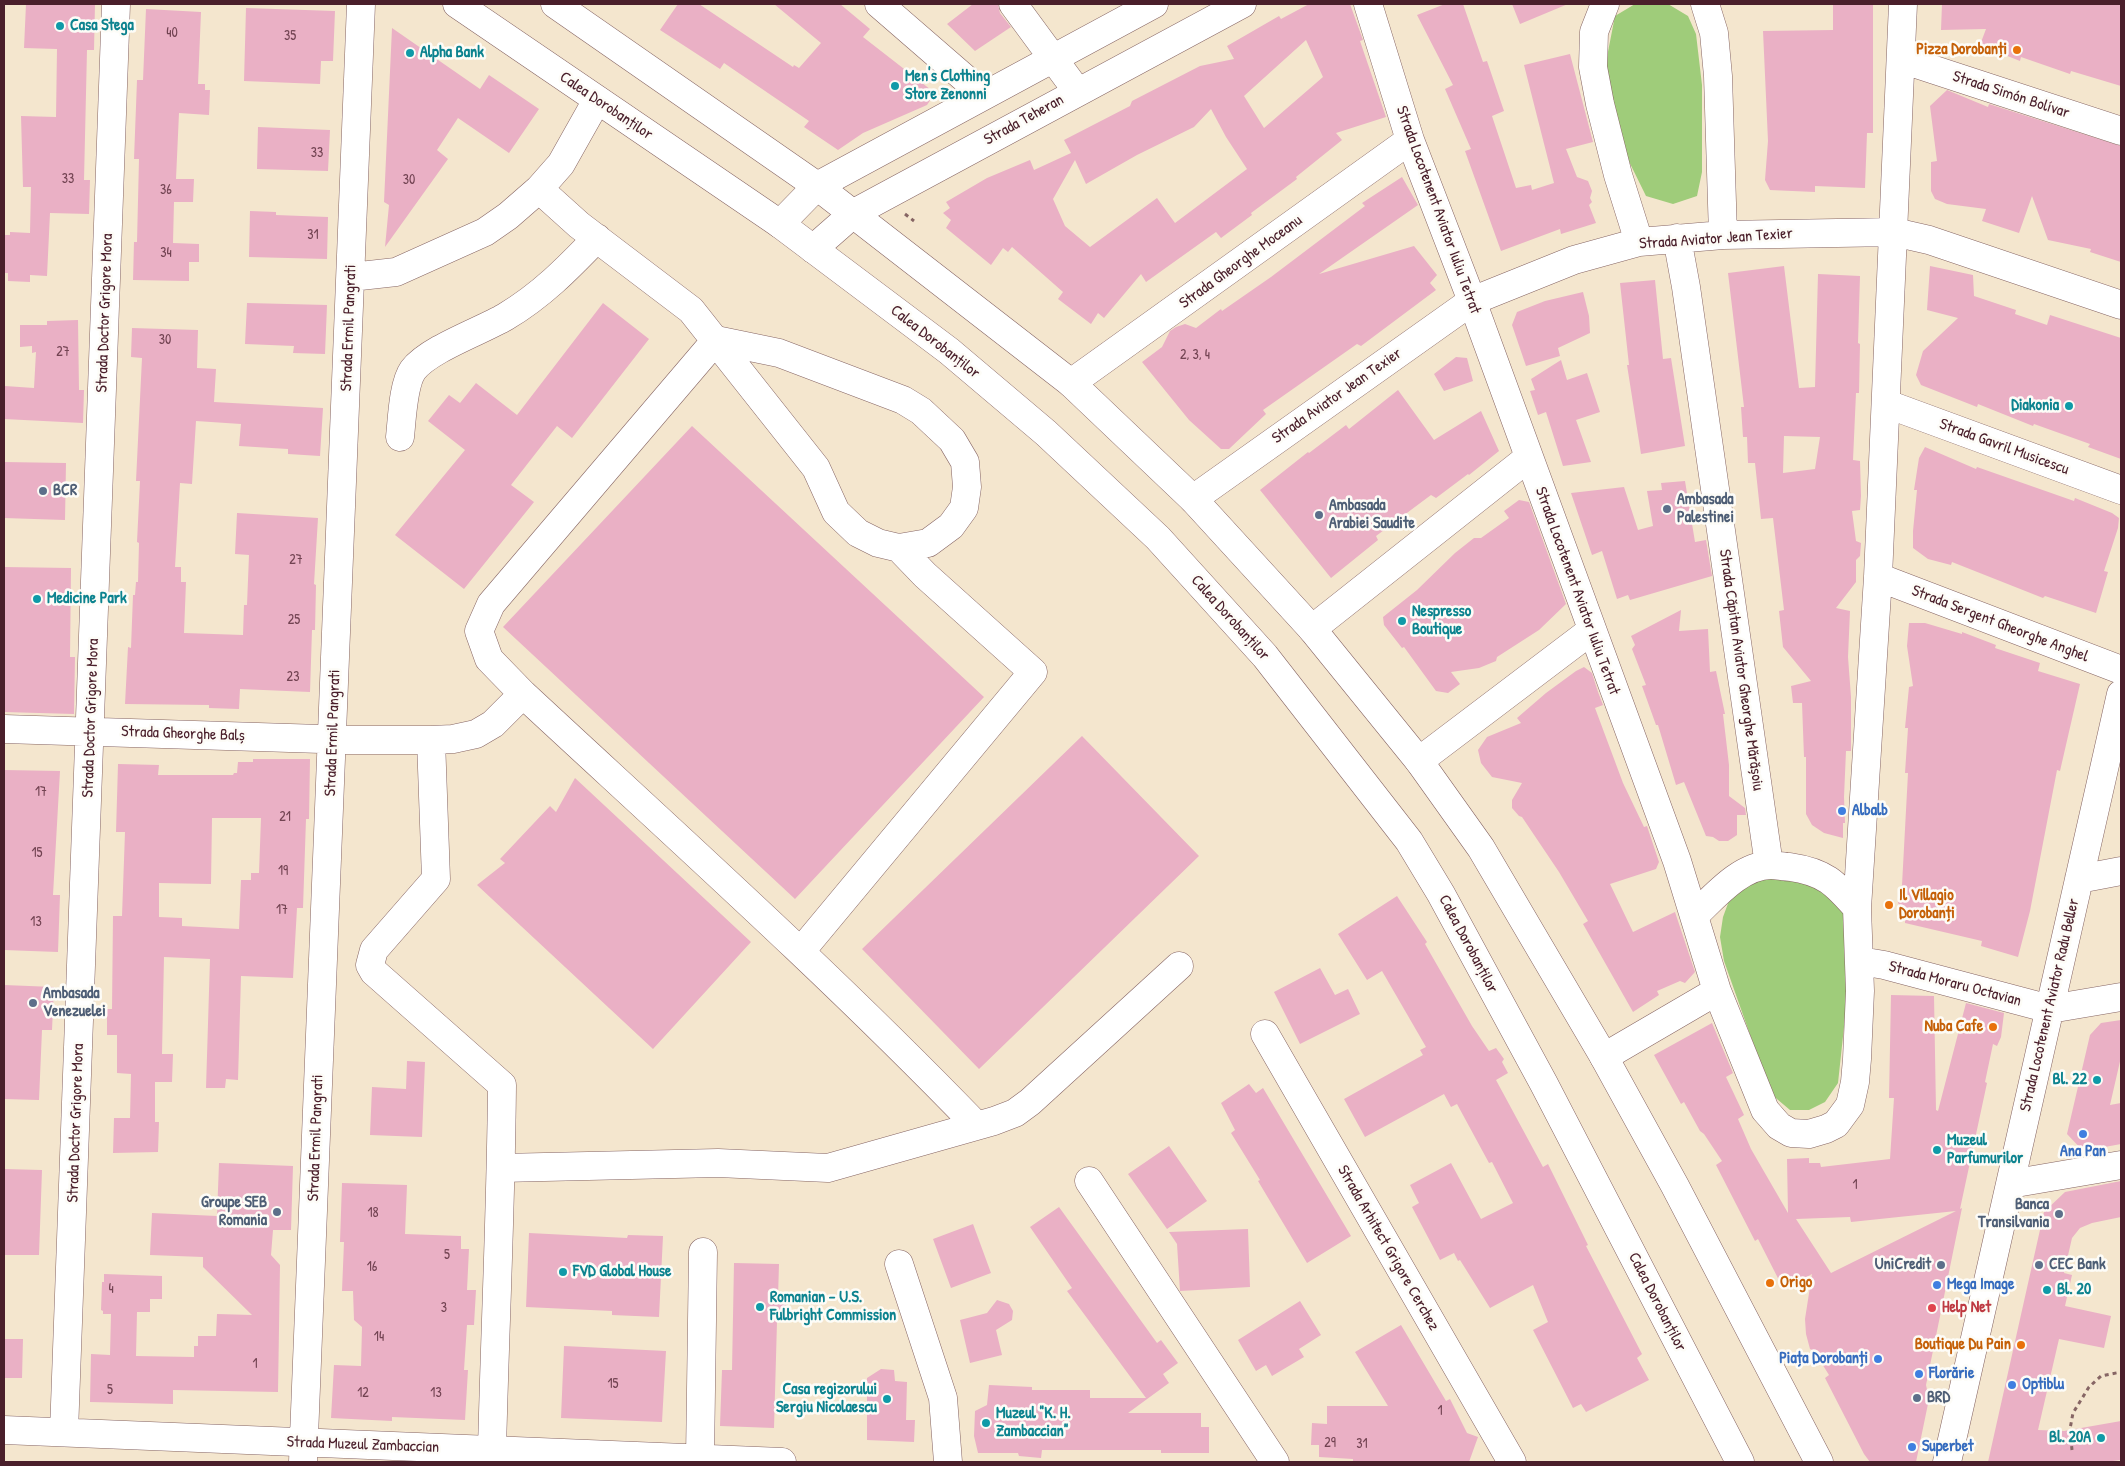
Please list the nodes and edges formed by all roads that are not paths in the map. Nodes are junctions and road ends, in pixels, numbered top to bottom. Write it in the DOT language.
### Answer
graph roads {
  1 [pos="116,4"];
  2 [pos="361,4"];
  3 [pos="457,4"];
  4 [pos="556,4"];
  5 [pos="880,4"];
  6 [pos="1013,4"];
  7 [pos="1154,4"];
  8 [pos="1242,4"];
  9 [pos="1368,4"];
  10 [pos="1605,4"];
  11 [pos="1705,4"];
  12 [pos="1903,4"];
  13 [pos="1054,58"];
  14 [pos="1901,59"];
  15 [pos="1077,91"];
  16 [pos="984,95"];
  17 [pos="597,100"];
  18 [pos="2121,131"];
  19 [pos="1410,140"];
  20 [pos="817,186"];
  21 [pos="539,189"];
  22 [pos="854,213"];
  23 [pos="780,224"];
  24 [pos="1894,232"];
  25 [pos="1723,236"];
  26 [pos="597,238"];
  27 [pos="1677,238"];
  28 [pos="1639,242"];
  29 [pos="813,249"];
  30 [pos="351,277"];
  31 [pos="1472,301"];
  32 [pos="2121,305"];
  33 [pos="716,340"];
  34 [pos="1071,383"];
  35 [pos="1887,404"];
  36 [pos="400,436"];
  37 [pos="1528,458"];
  38 [pos="2121,490"];
  39 [pos="1193,499"];
  40 [pos="899,548"];
  41 [pos="1878,577"];
  42 [pos="1312,629"];
  43 [pos="1592,630"];
  44 [pos="2121,670"];
  45 [pos="523,694"];
  46 [pos="2121,694"];
  47 [pos="4,729"];
  48 [pos="90,731"];
  49 [pos="332,739"];
  50 [pos="431,740"];
  51 [pos="1419,761"];
  52 [pos="2112,776"];
  53 [pos="1770,865"];
  54 [pos="2121,871"];
  55 [pos="2079,879"];
  56 [pos="1857,908"];
  57 [pos="1695,915"];
  58 [pos="801,951"];
  59 [pos="1860,961"];
  60 [pos="1178,966"];
  61 [pos="1717,990"];
  62 [pos="2121,997"];
  63 [pos="2050,1009"];
  64 [pos="1265,1034"];
  65 [pos="1604,1057"];
  66 [pos="976,1125"];
  67 [pos="2121,1165"];
  68 [pos="501,1168"];
  69 [pos="1089,1182"];
  70 [pos="2010,1184"];
  71 [pos="703,1252"];
  72 [pos="899,1264"];
  73 [pos="4,1430"];
  74 [pos="64,1432"];
  75 [pos="492,1450"];
  76 [pos="303,1453"];
  77 [pos="700,1458"];
  78 [pos="782,1462"];
  79 [pos="948,1462"];
  80 [pos="1275,1462"];
  81 [pos="1512,1462"];
  82 [pos="1740,1462"];
  83 [pos="1819,1462"];
  84 [pos="1947,1462"];
  1 -- 48 [label="street, Strada Doctor Grigore Mora"];
  2 -- 30 [label="street, Strada Ermil Pangrati"];
  3 -- 17 [label="street, Calea Dorobanților"];
  4 -- 20 [label="street"];
  5 -- 16 [label="street"];
  6 -- 13 [label="street"];
  7 -- 13 [label="street"];
  8 -- 15 [label="street, Strada Teheran"];
  9 -- 19 [label="street, Strada Locotenent Aviator Iuliu Tetrat"];
  10 -- 28 [label="street"];
  11 -- 25 [label="street"];
  12 -- 14 [label="street"];
  13 -- 15 [label="street"];
  13 -- 16 [label="street"];
  14 -- 18 [label="street, Strada Simón Bolívar"];
  14 -- 24 [label="street"];
  15 -- 22 [label="street, Strada Teheran"];
  16 -- 20 [label="street"];
  17 -- 21 [label="street"];
  17 -- 23 [label="street, Calea Dorobanților"];
  19 -- 31 [label="street, Strada Locotenent Aviator Iuliu Tetrat"];
  19 -- 34 [label="street, Strada Gheorghe Moceanu"];
  20 -- 22 [label="street"];
  20 -- 23 [label="street"];
  21 -- 26 [label="street"];
  21 -- 30 [label="street"];
  22 -- 29 [label="street, Strada Teheran"];
  22 -- 34 [label="street"];
  23 -- 29 [label="street, Calea Dorobanților"];
  24 -- 25 [label="street, Strada Aviator Jean Texier"];
  24 -- 32 [label="street, Strada Aviator Jean Texier"];
  24 -- 35 [label="street"];
  25 -- 27 [label="street, Strada Aviator Jean Texier"];
  26 -- 33 [label="street"];
  26 -- 36 [label="street"];
  27 -- 28 [label="street, Strada Aviator Jean Texier"];
  27 -- 53 [label="street, Strada Căpitan Aviator Gheorghe Mărășoiu"];
  28 -- 31 [label="street, Strada Aviator Jean Texier"];
  29 -- 82 [label="street, Calea Dorobanților"];
  30 -- 49 [label="street, Strada Ermil Pangrati"];
  31 -- 37 [label="street, Strada Locotenent Aviator Iuliu Tetrat"];
  31 -- 39 [label="street, Strada Aviator Jean Texier"];
  33 -- 40 [label="street"];
  33 -- 40 [label="street"];
  33 -- 45 [label="street"];
  34 -- 39 [label="street"];
  35 -- 38 [label="street, Strada Gavril Musicescu"];
  35 -- 41 [label="street"];
  37 -- 42 [label="street"];
  37 -- 43 [label="street, Strada Locotenent Aviator Iuliu Tetrat"];
  39 -- 42 [label="street"];
  40 -- 58 [label="street"];
  41 -- 44 [label="street, Strada Sergent Gheorghe Anghel"];
  41 -- 56 [label="street"];
  42 -- 51 [label="street"];
  43 -- 51 [label="street"];
  43 -- 57 [label="street, Strada Locotenent Aviator Iuliu Tetrat"];
  45 -- 50 [label="street, Strada Gheorghe Balș"];
  45 -- 58 [label="street"];
  46 -- 52 [label="street, Strada Locotenent Aviator Radu Beller"];
  47 -- 48 [label="street, Strada Gheorghe Balș"];
  48 -- 49 [label="street, Strada Gheorghe Balș"];
  48 -- 74 [label="street, Strada Doctor Grigore Mora"];
  49 -- 50 [label="street, Strada Gheorghe Balș"];
  49 -- 76 [label="street, Strada Ermil Pangrati"];
  50 -- 68 [label="street"];
  51 -- 65 [label="street"];
  52 -- 55 [label="street, Strada Locotenent Aviator Radu Beller"];
  53 -- 56 [label="street"];
  53 -- 57 [label="street"];
  54 -- 55 [label="street"];
  55 -- 63 [label="street, Strada Locotenent Aviator Radu Beller"];
  56 -- 59 [label="street"];
  57 -- 61 [label="street, Strada Locotenent Aviator Iuliu Tetrat"];
  58 -- 66 [label="street"];
  59 -- 61 [label="street, Strada Locotenent Aviator Iuliu Tetrat"];
  59 -- 63 [label="street, Strada Moraru Octavian"];
  60 -- 66 [label="street"];
  61 -- 65 [label="street"];
  62 -- 63 [label="street"];
  63 -- 70 [label="street, Strada Locotenent Aviator Radu Beller"];
  64 -- 81 [label="street, Strada Arhitect Grigore Cerchez"];
  65 -- 83 [label="street"];
  66 -- 68 [label="street"];
  67 -- 70 [label="street"];
  68 -- 75 [label="street"];
  69 -- 80 [label="street"];
  70 -- 84 [label="street, Strada Locotenent Aviator Radu Beller"];
  71 -- 77 [label="street"];
  72 -- 79 [label="street"];
  73 -- 74 [label="street, Strada Muzeul Zambaccian"];
  74 -- 76 [label="street, Strada Muzeul Zambaccian"];
  75 -- 76 [label="street, Strada Muzeul Zambaccian"];
  75 -- 77 [label="street, Strada Muzeul Zambaccian"];
  77 -- 78 [label="street, Strada Muzeul Zambaccian"];
}
